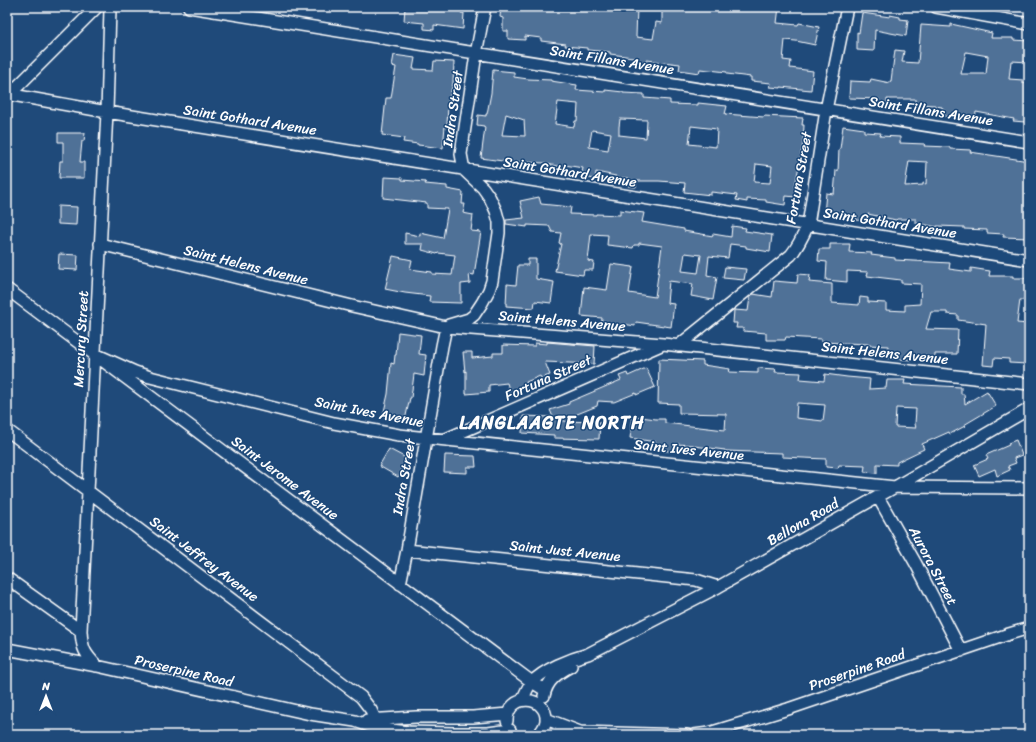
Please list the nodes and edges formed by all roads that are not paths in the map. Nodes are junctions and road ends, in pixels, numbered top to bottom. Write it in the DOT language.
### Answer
graph roads {
  1 [pos="97,7"];
  2 [pos="190,7"];
  3 [pos="485,7"];
  4 [pos="847,7"];
  5 [pos="936,7"];
  6 [pos="109,8"];
  7 [pos="1029,24"];
  8 [pos="476,54"];
  9 [pos="8,95"];
  10 [pos="826,110"];
  11 [pos="107,112"];
  12 [pos="1029,142"];
  13 [pos="464,170"];
  14 [pos="808,225"];
  15 [pos="100,244"];
  16 [pos="1029,260"];
  17 [pos="7,289"];
  18 [pos="446,326"];
  19 [pos="663,344"];
  20 [pos="678,346"];
  21 [pos="94,354"];
  22 [pos="1029,384"];
  23 [pos="1029,409"];
  24 [pos="7,430"];
  25 [pos="426,439"];
  26 [pos="445,440"];
  27 [pos="895,487"];
  28 [pos="1029,488"];
  29 [pos="88,490"];
  30 [pos="878,497"];
  31 [pos="407,550"];
  32 [pos="7,578"];
  33 [pos="400,584"];
  34 [pos="718,587"];
  35 [pos="1029,628"];
  36 [pos="81,631"];
  37 [pos="7,649"];
  38 [pos="961,651"];
  39 [pos="588,654"];
  40 [pos="97,666"];
  41 [pos="532,682"];
  42 [pos="545,690"];
  43 [pos="522,700"];
  44 [pos="542,708"];
  45 [pos="508,714"];
  46 [pos="375,719"];
  47 [pos="546,719"];
  48 [pos="355,721"];
  49 [pos="580,732"];
  50 [pos="513,734"];
  51 [pos="539,734"];
  52 [pos="687,735"];
  53 [pos="694,735"];
  1 -- 9 [label="street"];
  2 -- 8 [label="street, Saint Fillans Avenue"];
  3 -- 8 [label="street, Indra Street"];
  4 -- 10 [label="street, Fortuna Street"];
  5 -- 7 [label="street"];
  6 -- 11 [label="street, Mercury Street"];
  8 -- 10 [label="street, Saint Fillans Avenue"];
  8 -- 13 [label="street, Indra Street"];
  9 -- 11 [label="street, Saint Gothard Avenue"];
  10 -- 12 [label="street, Saint Fillans Avenue"];
  10 -- 14 [label="street, Fortuna Street"];
  11 -- 13 [label="street, Saint Gothard Avenue"];
  11 -- 15 [label="street, Mercury Street"];
  13 -- 14 [label="street, Saint Gothard Avenue"];
  13 -- 18 [label="street"];
  14 -- 16 [label="street, Saint Gothard Avenue"];
  14 -- 20 [label="street, Fortuna Street"];
  15 -- 18 [label="street, Saint Helens Avenue"];
  15 -- 21 [label="street, Mercury Street"];
  17 -- 21 [label="street, Saint Jerome Avenue"];
  18 -- 19 [label="street, Saint Helens Avenue"];
  18 -- 25 [label="street, Indra Street"];
  19 -- 20 [label="street, Saint Helens Avenue"];
  19 -- 26 [label="street, Fortuna Street"];
  20 -- 22 [label="street, Saint Helens Avenue"];
  21 -- 25 [label="street, Saint Ives Avenue"];
  21 -- 29 [label="street, Mercury Street"];
  21 -- 33 [label="street, Saint Jerome Avenue"];
  23 -- 27 [label="street, Bellona Road"];
  24 -- 29 [label="street, Saint Jeffrey Avenue"];
  25 -- 26 [label="street, Saint Ives Avenue"];
  25 -- 31 [label="street, Indra Street"];
  26 -- 27 [label="street, Saint Ives Avenue"];
  27 -- 28 [label="street, Saint Ives Avenue"];
  27 -- 30 [label="street, Bellona Road"];
  29 -- 36 [label="street, Mercury Street"];
  29 -- 46 [label="street, Saint Jeffrey Avenue"];
  30 -- 34 [label="street, Bellona Road"];
  30 -- 38 [label="street, Aurora Street"];
  31 -- 33 [label="street, Indra Street"];
  31 -- 34 [label="street, Saint Just Avenue"];
  32 -- 36 [label="street"];
  33 -- 41 [label="street, Saint Jerome Avenue"];
  34 -- 39 [label="street, Bellona Road"];
  35 -- 38 [label="street, Proserpine Road"];
  36 -- 40 [label="street, Mercury Street"];
  37 -- 40 [label="street, Proserpine Road"];
  38 -- 53 [label="street, Proserpine Road"];
  39 -- 41 [label="street, Bellona Road"];
  39 -- 42 [label="street, Bellona Road"];
  40 -- 48 [label="street, Proserpine Road"];
  41 -- 42 [label="street, Saint Jerome Avenue"];
  41 -- 43 [label="street"];
  42 -- 44 [label="street"];
  43 -- 44 [label="street"];
  43 -- 45 [label="street"];
  44 -- 47 [label="street"];
  45 -- 46 [label="street, Proserpine Road"];
  45 -- 50 [label="street, Proserpine Road"];
  46 -- 48 [label="street, Proserpine Road"];
  47 -- 49 [label="street"];
  47 -- 51 [label="street"];
  48 -- 50 [label="street, Proserpine Road"];
  49 -- 51 [label="street"];
  49 -- 52 [label="street"];
}
